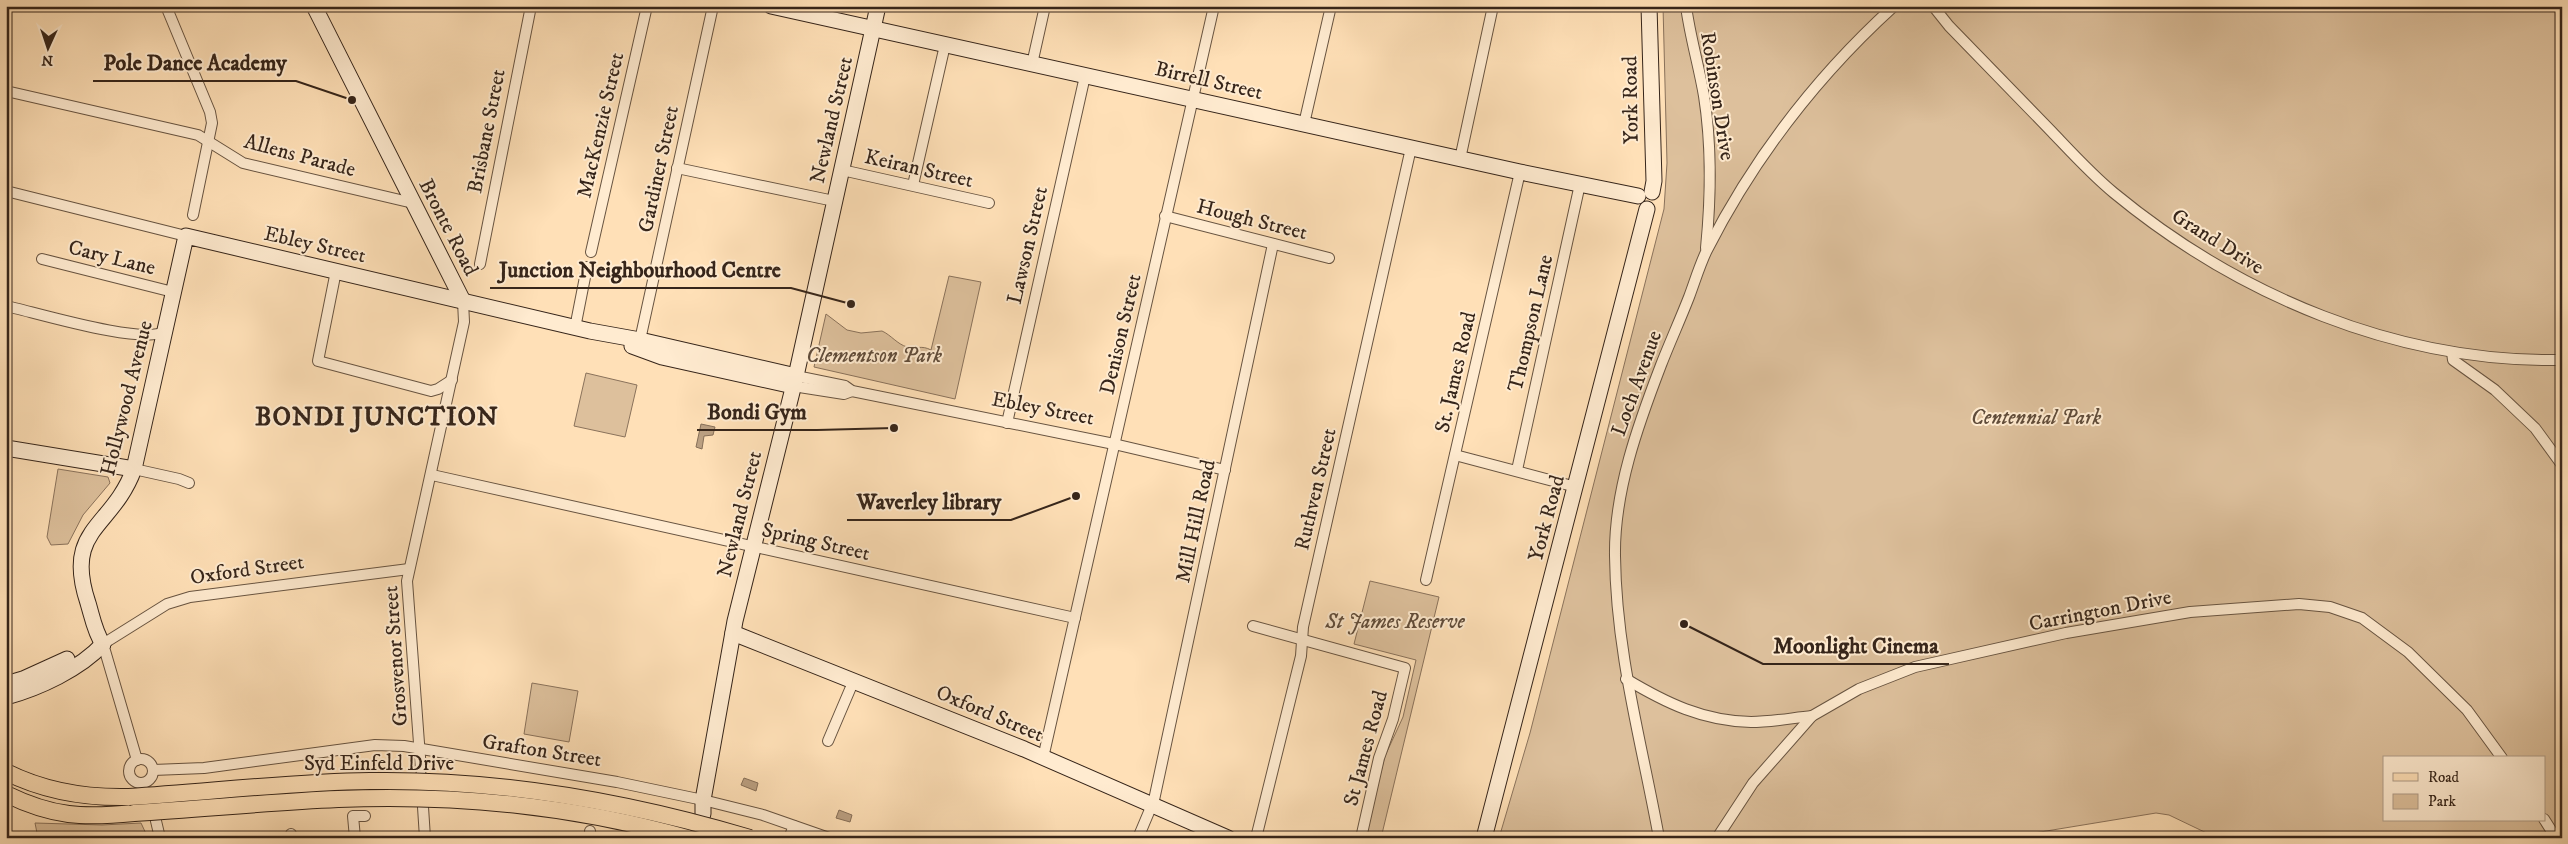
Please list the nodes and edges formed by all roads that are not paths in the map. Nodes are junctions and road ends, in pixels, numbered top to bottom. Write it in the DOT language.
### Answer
graph roads {
  1 [pos="166,6"];
  2 [pos="314,6"];
  3 [pos="531,6"];
  4 [pos="646,6"];
  5 [pos="713,6"];
  6 [pos="771,6"];
  7 [pos="878,6"];
  8 [pos="1045,6"];
  9 [pos="1214,6"];
  10 [pos="1331,6"];
  11 [pos="1493,6"];
  12 [pos="1649,6"];
  13 [pos="1686,6"];
  14 [pos="1894,6"];
  15 [pos="1933,6"];
  16 [pos="873,29"];
  17 [pos="945,45"];
  18 [pos="1032,64"];
  19 [pos="1085,76"];
  20 [pos="6,91"];
  21 [pos="1194,98"];
  22 [pos="1304,124"];
  23 [pos="210,141"];
  24 [pos="1411,148"];
  25 [pos="1460,159"];
  26 [pos="677,168"];
  27 [pos="842,170"];
  28 [pos="1520,172"];
  29 [pos="1580,184"];
  30 [pos="913,185"];
  31 [pos="6,191"];
  32 [pos="1645,199"];
  33 [pos="834,201"];
  34 [pos="413,203"];
  35 [pos="989,203"];
  36 [pos="193,215"];
  37 [pos="1165,216"];
  38 [pos="186,236"];
  39 [pos="1273,244"];
  40 [pos="1706,251"];
  41 [pos="591,252"];
  42 [pos="1329,258"];
  43 [pos="42,259"];
  44 [pos="480,264"];
  45 [pos="588,267"];
  46 [pos="336,271"];
  47 [pos="173,292"];
  48 [pos="463,301"];
  49 [pos="6,306"];
  50 [pos="575,328"];
  51 [pos="165,331"];
  52 [pos="133,336"];
  53 [pos="615,337"];
  54 [pos="640,340"];
  55 [pos="2452,352"];
  56 [pos="160,358"];
  57 [pos="2562,360"];
  58 [pos="452,380"];
  59 [pos="794,381"];
  60 [pos="1007,423"];
  61 [pos="1114,444"];
  62 [pos="6,448"];
  63 [pos="1455,455"];
  64 [pos="2562,465"];
  65 [pos="134,469"];
  66 [pos="1225,470"];
  67 [pos="1517,470"];
  68 [pos="432,475"];
  69 [pos="190,483"];
  70 [pos="1576,487"];
  71 [pos="752,546"];
  72 [pos="409,569"];
  73 [pos="1426,580"];
  74 [pos="1075,618"];
  75 [pos="1253,626"];
  76 [pos="733,633"];
  77 [pos="1302,640"];
  78 [pos="103,644"];
  79 [pos="854,680"];
  80 [pos="1626,680"];
  81 [pos="6,684"];
  82 [pos="6,697"];
  83 [pos="1812,716"];
  84 [pos="828,741"];
  85 [pos="419,748"];
  86 [pos="2501,756"];
  87 [pos="1043,758"];
  88 [pos="136,760"];
  89 [pos="154,770"];
  90 [pos="421,770"];
  91 [pos="6,772"];
  92 [pos="6,794"];
  93 [pos="6,803"];
  94 [pos="1153,804"];
  95 [pos="423,807"];
  96 [pos="700,809"];
  97 [pos="50,812"];
  98 [pos="365,816"];
  99 [pos="156,821"];
  100 [pos="2546,822"];
  101 [pos="794,826"];
  102 [pos="160,838"];
  103 [pos="355,838"];
  104 [pos="425,838"];
  105 [pos="687,838"];
  106 [pos="750,838"];
  107 [pos="789,838"];
  108 [pos="829,838"];
  109 [pos="1138,838"];
  110 [pos="1228,838"];
  111 [pos="1256,838"];
  112 [pos="1361,838"];
  113 [pos="1484,838"];
  114 [pos="1659,838"];
  115 [pos="1717,838"];
  116 [pos="2556,838"];
  1 -- 23 [label="street"];
  2 -- 34 [label="street, Bronte Road"];
  3 -- 44 [label="street, Brisbane Street"];
  4 -- 41 [label="street, MacKenzie Street"];
  5 -- 26 [label="street, Gardiner Street"];
  6 -- 16 [label="street, Birrell Street"];
  7 -- 16 [label="street, Newland Street"];
  8 -- 18 [label="street"];
  9 -- 21 [label="street, Denison Street"];
  10 -- 22 [label="street"];
  11 -- 25 [label="street"];
  12 -- 32 [label="street, York Road"];
  13 -- 40 [label="street, Robinson Drive"];
  14 -- 40 [label="street, Loch Avenue"];
  15 -- 55 [label="street, Grand Drive"];
  16 -- 17 [label="street, Birrell Street"];
  16 -- 27 [label="street, Newland Street"];
  17 -- 18 [label="street, Birrell Street"];
  17 -- 30 [label="street"];
  18 -- 19 [label="street, Birrell Street"];
  19 -- 21 [label="street, Birrell Street"];
  19 -- 60 [label="street, Lawson Street"];
  20 -- 23 [label="street, Allens Parade"];
  21 -- 22 [label="street, Birrell Street"];
  21 -- 37 [label="street, Denison Street"];
  22 -- 24 [label="street, Birrell Street"];
  23 -- 34 [label="street, Allens Parade"];
  23 -- 36 [label="street"];
  24 -- 25 [label="street, Birrell Street"];
  24 -- 77 [label="street, Ruthven Street"];
  25 -- 28 [label="street, Birrell Street"];
  26 -- 33 [label="street"];
  26 -- 54 [label="street, Gardiner Street"];
  27 -- 30 [label="street, Keiran Street"];
  27 -- 33 [label="street, Newland Street"];
  28 -- 29 [label="street, Birrell Street"];
  28 -- 63 [label="street, St. James Road"];
  29 -- 32 [label="street, Birrell Street"];
  29 -- 67 [label="street, Thompson Lane"];
  30 -- 35 [label="street, Keiran Street"];
  31 -- 38 [label="street, Ebley Street"];
  32 -- 70 [label="street, York Road"];
  33 -- 59 [label="street, Newland Street"];
  34 -- 48 [label="street, Bronte Road"];
  37 -- 39 [label="street, Hough Street"];
  37 -- 61 [label="street, Denison Street"];
  38 -- 46 [label="street, Ebley Street"];
  38 -- 47 [label="street, Hollywood Avenue"];
  39 -- 42 [label="street, Hough Street"];
  39 -- 66 [label="street, Mill Hill Road"];
  40 -- 80 [label="street, Loch Avenue"];
  43 -- 47 [label="street, Cary Lane"];
  45 -- 50 [label="street"];
  46 -- 48 [label="street, Ebley Street"];
  46 -- 58 [label="street"];
  47 -- 51 [label="street, Hollywood Avenue"];
  48 -- 50 [label="street, Ebley Street"];
  48 -- 58 [label="street, Bronte Road"];
  49 -- 52 [label="street"];
  50 -- 53 [label="street, Ebley Street"];
  51 -- 52 [label="street"];
  51 -- 56 [label="street, Hollywood Avenue"];
  52 -- 56 [label="street"];
  53 -- 54 [label="street, Ebley Street"];
  53 -- 59 [label="street, Ebley Street"];
  54 -- 59 [label="street, Ebley Street"];
  55 -- 57 [label="street, Grand Drive"];
  55 -- 64 [label="street"];
  56 -- 65 [label="street, Hollywood Avenue"];
  58 -- 68 [label="street, Bronte Road"];
  59 -- 60 [label="street, Ebley Street"];
  59 -- 71 [label="street, Newland Street"];
  60 -- 61 [label="street, Ebley Street"];
  61 -- 66 [label="street, Ebley Street"];
  61 -- 74 [label="street, Denison Street"];
  62 -- 65 [label="street"];
  63 -- 67 [label="street"];
  63 -- 73 [label="street, St. James Road"];
  65 -- 69 [label="street"];
  65 -- 78 [label="street, Hollywood Avenue"];
  66 -- 94 [label="street, Mill Hill Road"];
  67 -- 70 [label="street"];
  68 -- 71 [label="street, Spring Street"];
  68 -- 72 [label="street, Bronte Road"];
  70 -- 113 [label="street, York Road"];
  71 -- 74 [label="street, Spring Street"];
  71 -- 76 [label="street, Newland Street"];
  72 -- 78 [label="street, Oxford Street"];
  72 -- 85 [label="street, Grosvenor Street"];
  74 -- 87 [label="street, Denison Street"];
  75 -- 77 [label="street"];
  76 -- 79 [label="street, Oxford Street"];
  76 -- 96 [label="street, Newland Street"];
  77 -- 111 [label="street, Ruthven Street"];
  77 -- 112 [label="street, St James Road"];
  78 -- 81 [label="street, Oxford Street"];
  78 -- 82 [label="street, Oxford Street"];
  78 -- 88 [label="street"];
  79 -- 84 [label="street"];
  79 -- 87 [label="street, Oxford Street"];
  80 -- 83 [label="street"];
  80 -- 114 [label="street, Loch Avenue"];
  83 -- 86 [label="street, Carrington Drive"];
  83 -- 115 [label="street, Carrington Drive"];
  85 -- 89 [label="street, Grafton Street"];
  85 -- 90 [label="street, Grosvenor Street"];
  85 -- 96 [label="street, Grafton Street"];
  87 -- 94 [label="street, Oxford Street"];
  88 -- 89 [label="street"];
  88 -- 89 [label="street"];
  91 -- 106 [label="main road, Syd Einfeld Drive, bridge"];
  92 -- 97 [label="main road, Syd Einfeld Drive"];
  93 -- 97 [label="main road"];
  94 -- 109 [label="street, Mill Hill Road"];
  94 -- 110 [label="street, Oxford Street"];
  95 -- 104 [label="street"];
  96 -- 101 [label="street, Grafton Street"];
  97 -- 105 [label="main road, Syd Einfeld Drive, bridge"];
  98 -- 103 [label="street"];
  99 -- 102 [label="street"];
  100 -- 116 [label="street"];
  101 -- 107 [label="street"];
  101 -- 108 [label="street, Grafton Street"];
}
